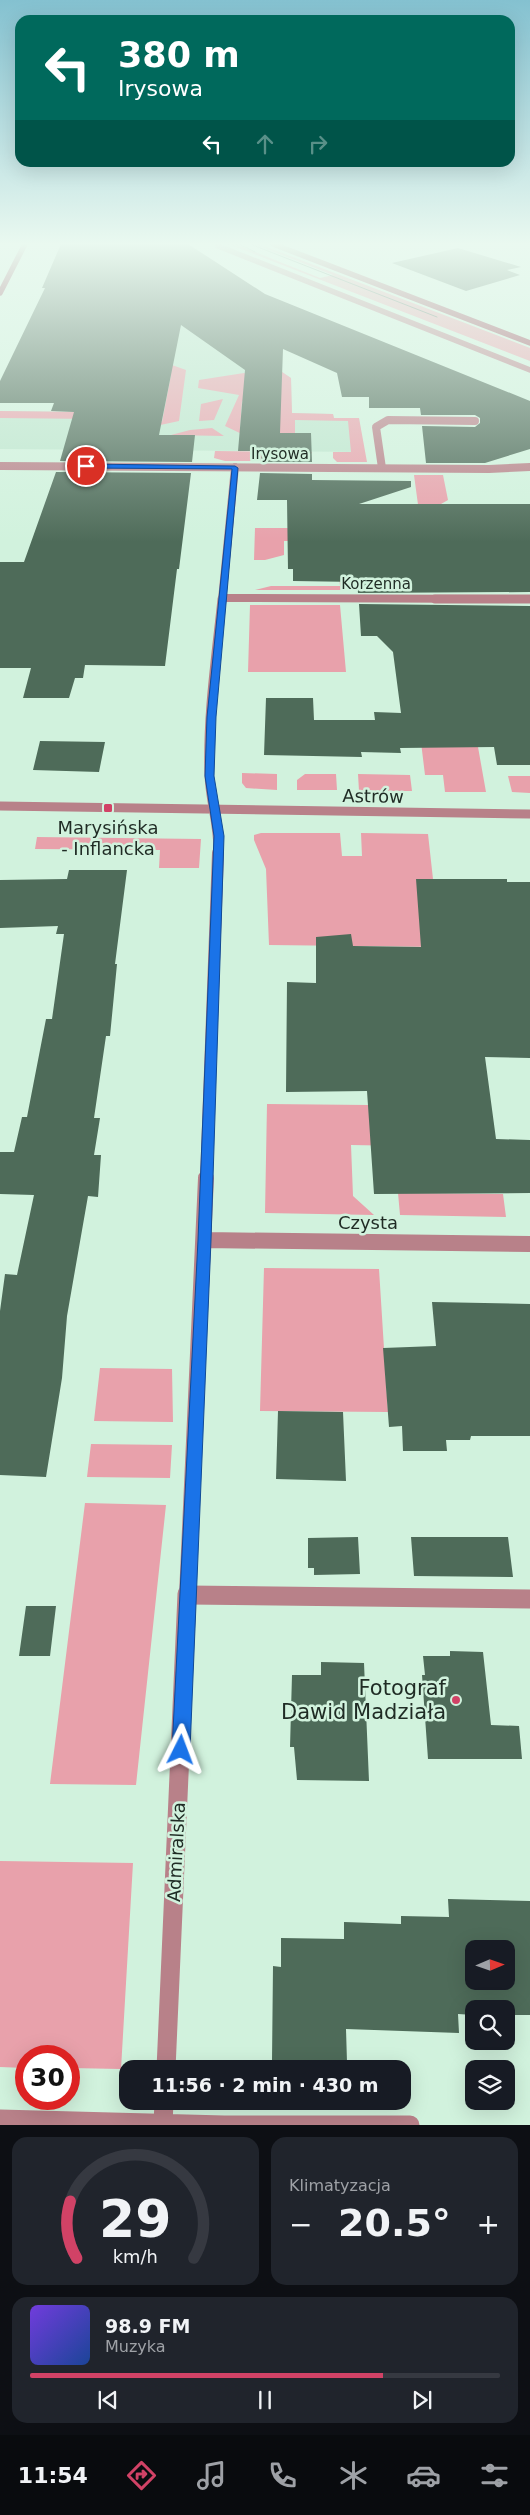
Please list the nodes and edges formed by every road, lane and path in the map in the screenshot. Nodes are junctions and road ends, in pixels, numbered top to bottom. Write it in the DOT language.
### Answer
graph roads {
  1 [pos="462,343"];
  2 [pos="530,370"];
  3 [pos="474,420"];
  4 [pos="0,466"];
  5 [pos="530,467"];
  6 [pos="235,468"];
  7 [pos="382,468"];
  8 [pos="222,598"];
  9 [pos="530,599"];
  10 [pos="0,806"];
  11 [pos="215,810"];
  12 [pos="530,814"];
  13 [pos="205,1240"];
  14 [pos="530,1244"];
  15 [pos="188,1595"];
  16 [pos="530,1599"];
  17 [pos="166,2060"];
  18 [pos="164,2116"];
  19 [pos="0,2119"];
  20 [pos="410,2125"];
  1 -- 2 [label="street"];
  3 -- 7 [label="street"];
  4 -- 6 [label="street, Irysowa"];
  5 -- 7 [label="street, Irysowa"];
  6 -- 7 [label="street, Irysowa"];
  6 -- 8 [label="street, Admiralska"];
  8 -- 9 [label="street, Korzenna"];
  8 -- 11 [label="street, Admiralska"];
  10 -- 11 [label="street, Astrów"];
  11 -- 12 [label="street, Astrów"];
  11 -- 13 [label="street, Admiralska"];
  13 -- 14 [label="street, Czysta"];
  13 -- 15 [label="street, Admiralska"];
  15 -- 16 [label="street"];
  15 -- 17 [label="street, Admiralska"];
  18 -- 19 [label="street"];
  18 -- 20 [label="street"];
}
